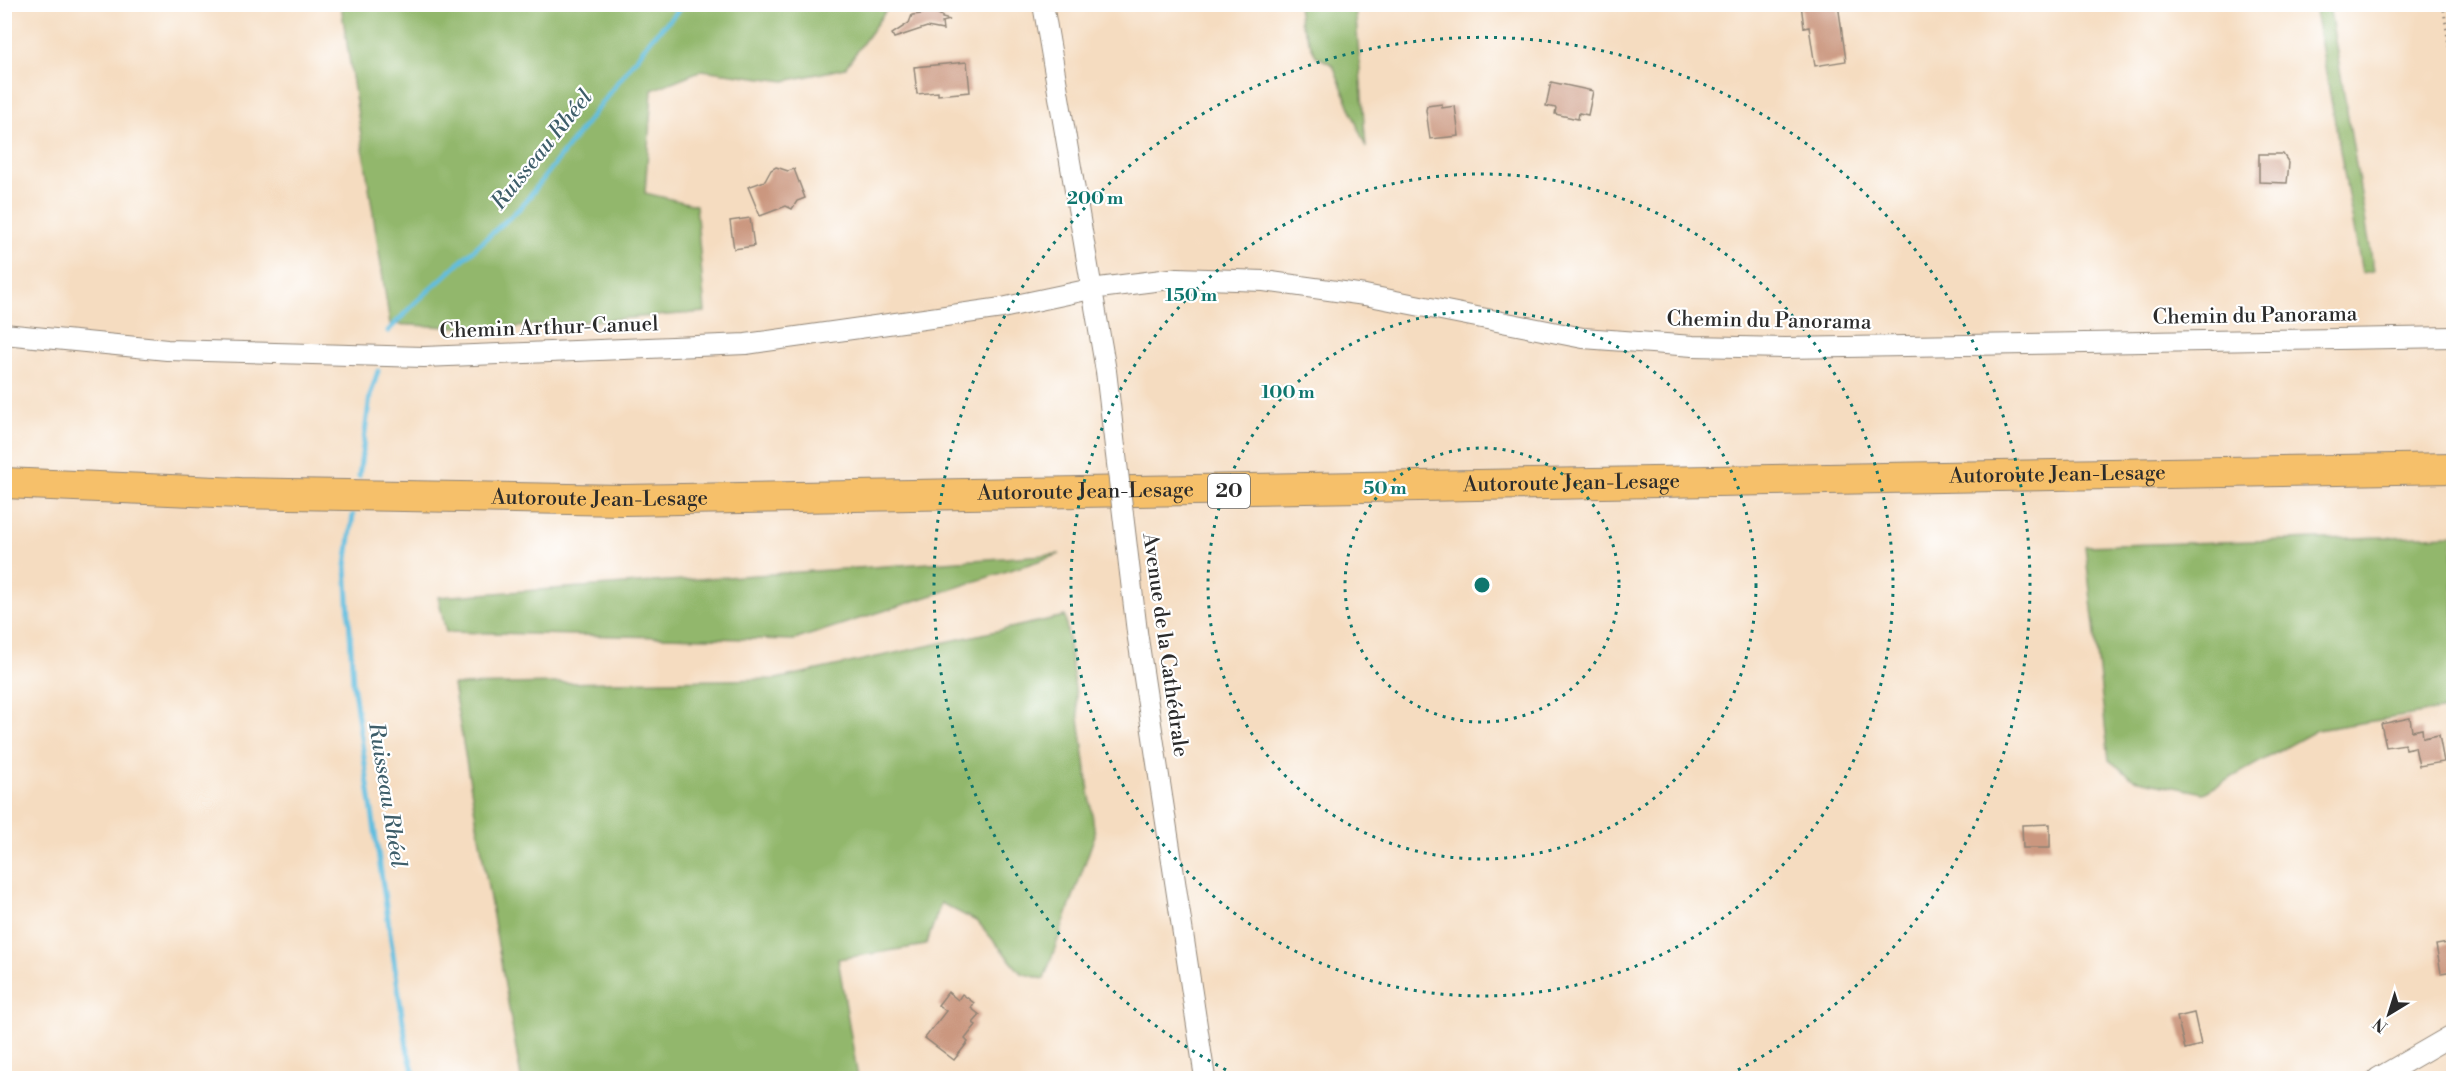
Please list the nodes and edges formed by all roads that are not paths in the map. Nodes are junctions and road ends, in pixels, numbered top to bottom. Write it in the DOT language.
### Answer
graph roads {
  1 [pos="1043,4"];
  2 [pos="1091,289"];
  3 [pos="4,334"];
  4 [pos="2454,337"];
  5 [pos="2454,468"];
  6 [pos="4,483"];
  7 [pos="2454,1034"];
  8 [pos="1205,1078"];
  9 [pos="2378,1078"];
  1 -- 2 [label="street, Avenue de la Cathédrale"];
  2 -- 3 [label="street, Chemin Arthur-Canuel"];
  2 -- 4 [label="street, Chemin du Panorama"];
  2 -- 8 [label="street, Avenue de la Cathédrale, bridge"];
  5 -- 6 [label="highway, Autoroute Jean-Lesage / 20"];
  7 -- 9 [label="street"];
}
